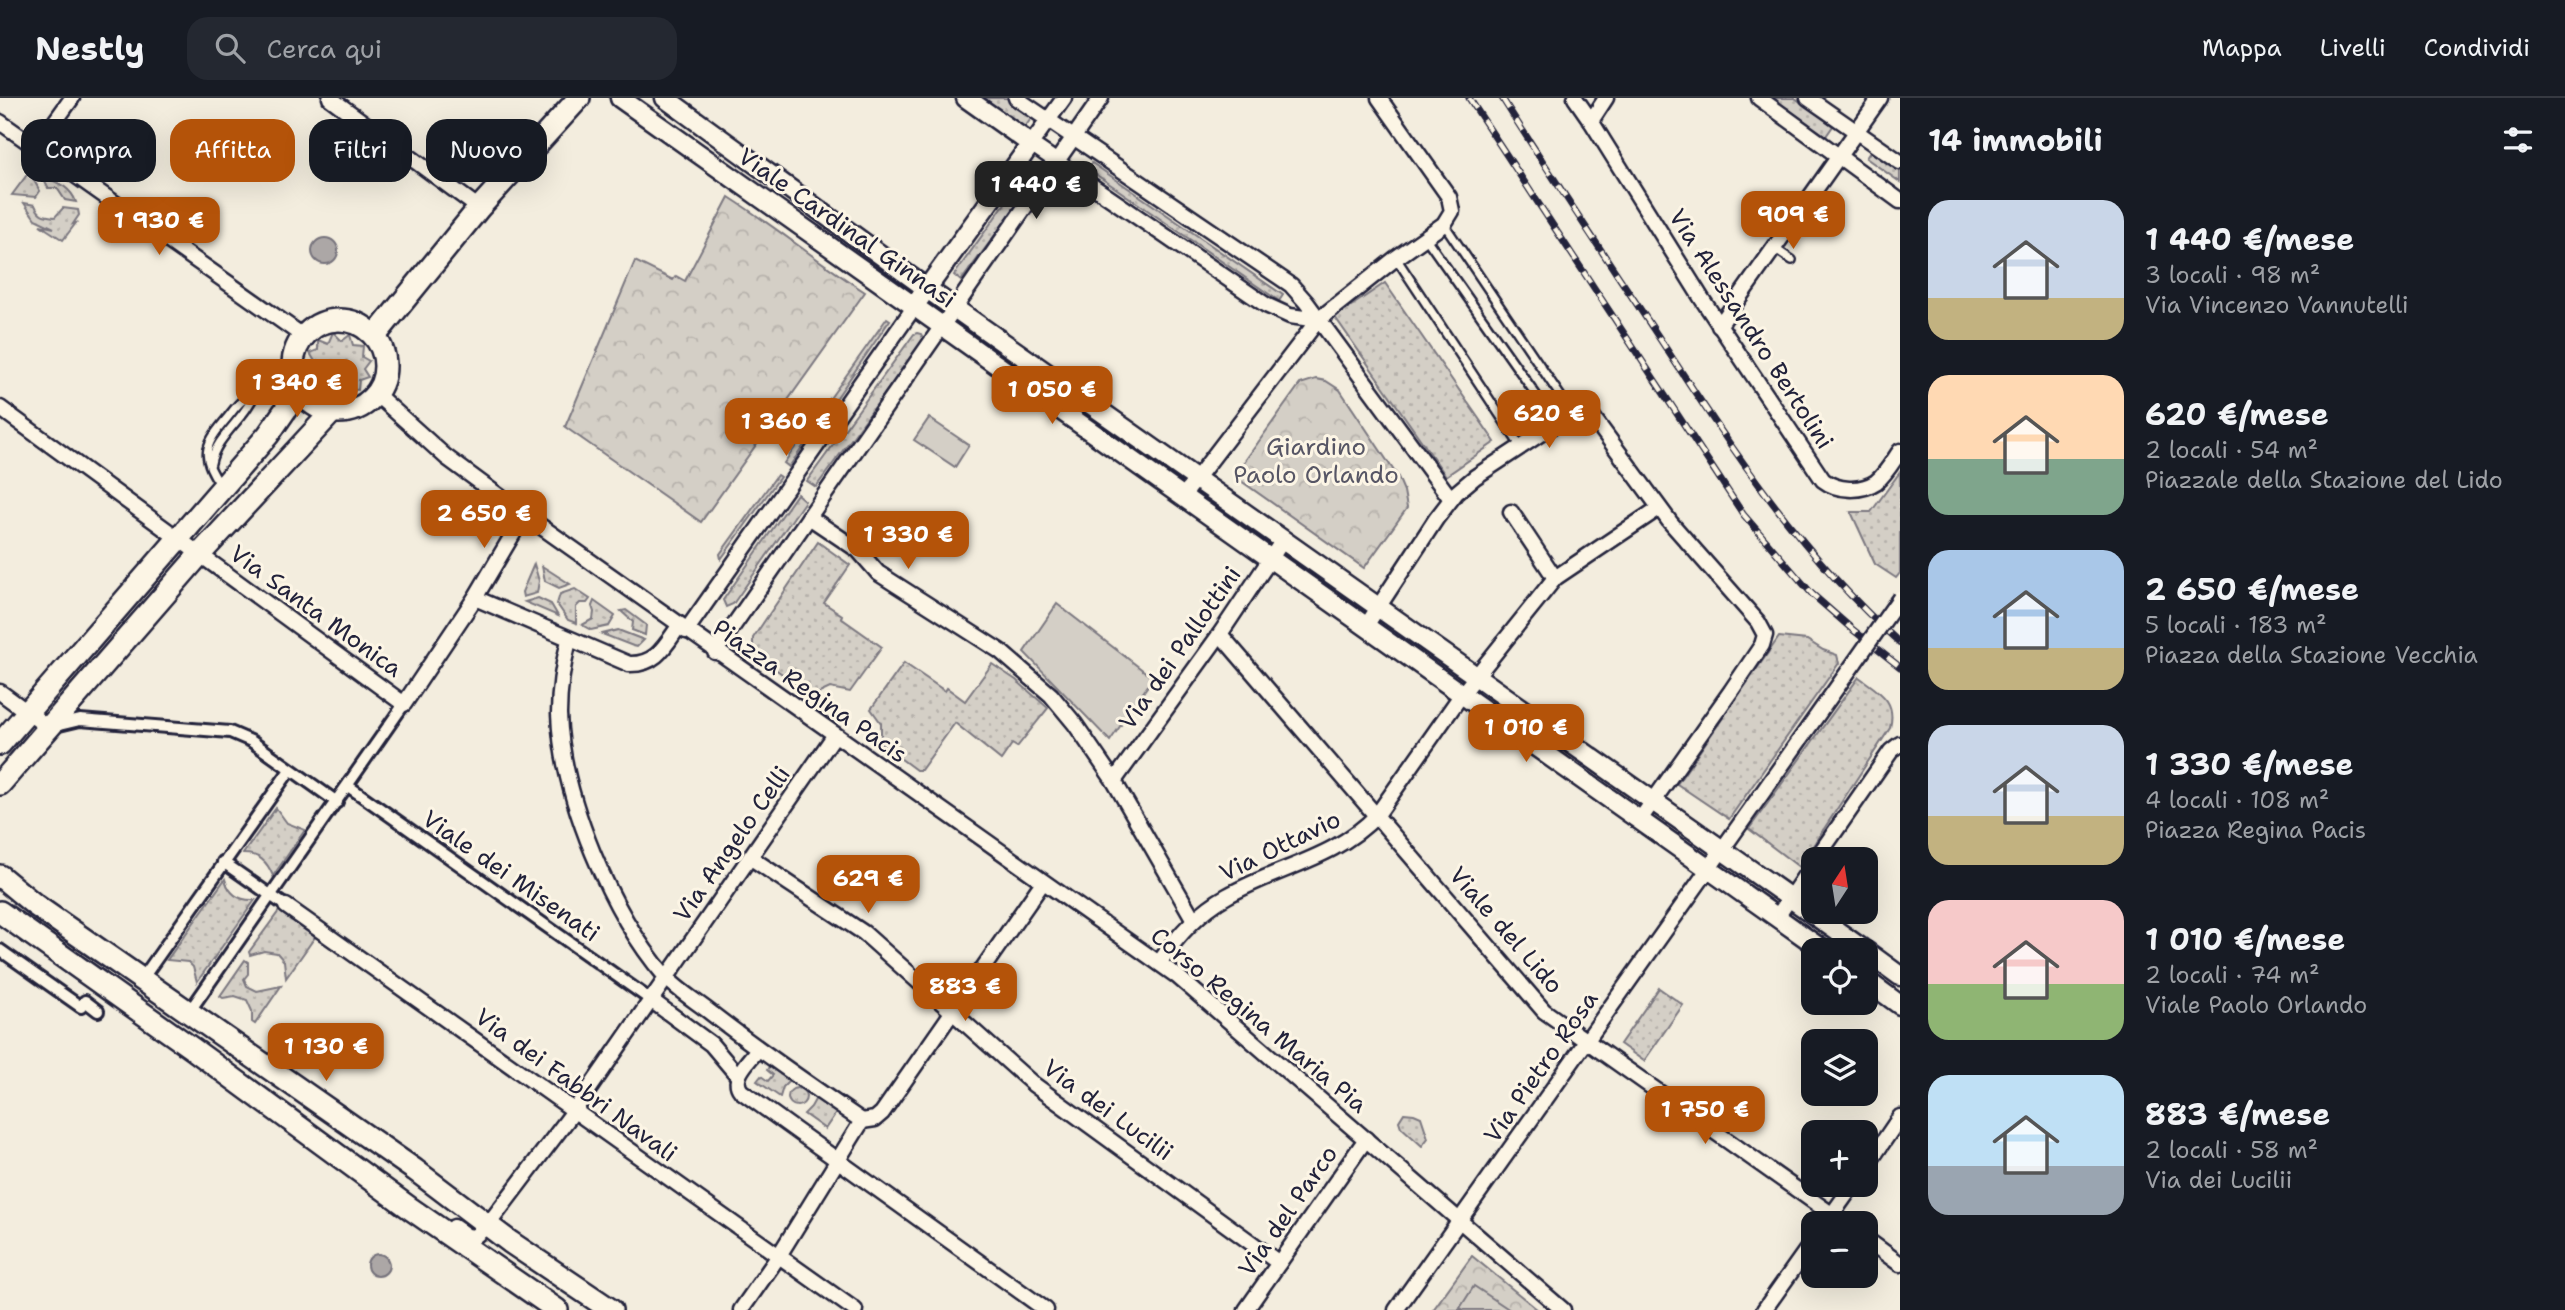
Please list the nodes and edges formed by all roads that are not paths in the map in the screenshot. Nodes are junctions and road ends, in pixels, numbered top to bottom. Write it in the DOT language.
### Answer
graph roads {
  1 [pos="72,98"];
  2 [pos="330,98"];
  3 [pos="579,98"];
  4 [pos="620,98"];
  5 [pos="665,98"];
  6 [pos="966,98"];
  7 [pos="1016,98"];
  8 [pos="1064,98"];
  9 [pos="1101,98"];
  10 [pos="1379,98"];
  11 [pos="1575,98"];
  12 [pos="1606,98"];
  13 [pos="1759,98"];
  14 [pos="1808,98"];
  15 [pos="1880,98"];
  16 [pos="57,119"];
  17 [pos="1048,120"];
  18 [pos="1591,121"];
  19 [pos="0,123"];
  20 [pos="1856,131"];
  21 [pos="21,138"];
  22 [pos="1073,138"];
  23 [pos="1031,144"];
  24 [pos="1838,156"];
  25 [pos="1900,162"];
  26 [pos="1056,163"];
  27 [pos="84,182"];
  28 [pos="1900,201"];
  29 [pos="479,208"];
  30 [pos="1444,224"];
  31 [pos="1425,237"];
  32 [pos="1774,248"];
  33 [pos="1396,258"];
  34 [pos="1792,260"];
  35 [pos="926,288"];
  36 [pos="915,306"];
  37 [pos="953,307"];
  38 [pos="1318,320"];
  39 [pos="942,325"];
  40 [pos="1719,326"];
  41 [pos="303,336"];
  42 [pos="375,336"];
  43 [pos="1058,381"];
  44 [pos="294,386"];
  45 [pos="376,394"];
  46 [pos="1045,398"];
  47 [pos="0,408"];
  48 [pos="332,412"];
  49 [pos="1572,414"];
  50 [pos="1556,424"];
  51 [pos="1124,426"];
  52 [pos="1112,445"];
  53 [pos="1522,448"];
  54 [pos="1900,452"];
  55 [pos="1196,477"];
  56 [pos="223,487"];
  57 [pos="1184,495"];
  58 [pos="1451,499"];
  59 [pos="1659,508"];
  60 [pos="1511,512"];
  61 [pos="522,513"];
  62 [pos="809,517"];
  63 [pos="179,538"];
  64 [pos="1283,540"];
  65 [pos="200,554"];
  66 [pos="1270,559"];
  67 [pos="1555,578"];
  68 [pos="475,598"];
  69 [pos="1900,598"];
  70 [pos="1379,607"];
  71 [pos="1366,626"];
  72 [pos="682,629"];
  73 [pos="1220,634"];
  74 [pos="569,640"];
  75 [pos="715,652"];
  76 [pos="1476,675"];
  77 [pos="0,692"];
  78 [pos="1462,694"];
  79 [pos="404,704"];
  80 [pos="27,712"];
  81 [pos="49,728"];
  82 [pos="834,736"];
  83 [pos="0,744"];
  84 [pos="1900,744"];
  85 [pos="290,769"];
  86 [pos="1114,781"];
  87 [pos="0,784"];
  88 [pos="348,786"];
  89 [pos="908,788"];
  90 [pos="1654,801"];
  91 [pos="337,802"];
  92 [pos="1377,815"];
  93 [pos="1639,821"];
  94 [pos="1824,847"];
  95 [pos="1723,849"];
  96 [pos="751,858"];
  97 [pos="223,862"];
  98 [pos="1709,870"];
  99 [pos="0,876"];
  100 [pos="1043,882"];
  101 [pos="1801,882"];
  102 [pos="271,896"];
  103 [pos="1790,898"];
  104 [pos="286,906"];
  105 [pos="0,912"];
  106 [pos="1777,917"];
  107 [pos="1194,920"];
  108 [pos="1806,938"];
  109 [pos="1847,938"];
  110 [pos="0,950"];
  111 [pos="1878,960"];
  112 [pos="1159,963"];
  113 [pos="1900,976"];
  114 [pos="666,978"];
  115 [pos="142,979"];
  116 [pos="1878,989"];
  117 [pos="651,1000"];
  118 [pos="1900,1005"];
  119 [pos="99,1011"];
  120 [pos="189,1012"];
  121 [pos="951,1013"];
  122 [pos="1587,1041"];
  123 [pos="758,1049"];
  124 [pos="738,1076"];
  125 [pos="574,1111"];
  126 [pos="1900,1117"];
  127 [pos="862,1121"];
  128 [pos="1366,1139"];
  129 [pos="1878,1149"];
  130 [pos="836,1160"];
  131 [pos="411,1209"];
  132 [pos="1822,1211"];
  133 [pos="1460,1220"];
  134 [pos="487,1226"];
  135 [pos="1878,1248"];
  136 [pos="778,1257"];
  137 [pos="1801,1258"];
  138 [pos="1279,1263"];
  139 [pos="1900,1265"];
  140 [pos="557,1310"];
  141 [pos="611,1310"];
  142 [pos="741,1310"];
  143 [pos="855,1310"];
  144 [pos="1046,1310"];
  145 [pos="1246,1310"];
  146 [pos="1396,1310"];
  147 [pos="1563,1310"];
  148 [pos="1764,1310"];
  1 -- 16 [label="street"];
  2 -- 29 [label="street"];
  3 -- 29 [label="main road"];
  4 -- 36 [label="street, Viale Cardinal Ginnasi"];
  5 -- 35 [label="street, Viale Cardinal Ginnasi"];
  6 -- 23 [label="street"];
  7 -- 17 [label="street"];
  8 -- 17 [label="street"];
  9 -- 22 [label="street"];
  10 -- 30 [label="street"];
  11 -- 18 [label="street, Via Alessandro Bertolini"];
  12 -- 18 [label="street"];
  13 -- 24 [label="street"];
  14 -- 20 [label="street"];
  15 -- 20 [label="street"];
  17 -- 22 [label="street"];
  17 -- 23 [label="street"];
  18 -- 40 [label="street, Via Alessandro Bertolini"];
  19 -- 21 [label="street"];
  20 -- 24 [label="street"];
  20 -- 25 [label="street"];
  22 -- 26 [label="street"];
  22 -- 38 [label="street"];
  23 -- 26 [label="street"];
  23 -- 35 [label="street"];
  24 -- 28 [label="street"];
  24 -- 32 [label="street"];
  26 -- 37 [label="street"];
  26 -- 38 [label="street"];
  27 -- 41 [label="street"];
  29 -- 42 [label="main road"];
  30 -- 31 [label="street"];
  30 -- 49 [label="lane"];
  31 -- 33 [label="street"];
  31 -- 50 [label="lane"];
  32 -- 34 [label="lane"];
  32 -- 40 [label="street"];
  33 -- 38 [label="street"];
  33 -- 53 [label="lane"];
  35 -- 36 [label="street"];
  35 -- 37 [label="street, Viale Cardinal Ginnasi"];
  36 -- 39 [label="street, Viale Cardinal Ginnasi"];
  36 -- 72 [label="street"];
  37 -- 39 [label="street"];
  37 -- 43 [label="street, Viale Cardinal Ginnasi"];
  38 -- 55 [label="street"];
  38 -- 58 [label="street"];
  39 -- 46 [label="street, Viale Cardinal Ginnasi"];
  39 -- 62 [label="street"];
  40 -- 54 [label="street, Via Alessandro Bertolini"];
  41 -- 42 [label="main road"];
  41 -- 44 [label="main road"];
  42 -- 45 [label="main road"];
  43 -- 46 [label="street"];
  43 -- 51 [label="street, Viale Cardinal Ginnasi"];
  44 -- 48 [label="main road"];
  44 -- 56 [label="main road"];
  44 -- 56 [label="lane"];
  45 -- 48 [label="main road"];
  45 -- 61 [label="street, Piazza Regina Pacis"];
  46 -- 52 [label="street, Viale Cardinal Ginnasi"];
  47 -- 63 [label="street, Via Santa Monica"];
  48 -- 65 [label="main road"];
  49 -- 50 [label="street"];
  49 -- 59 [label="street"];
  50 -- 53 [label="street"];
  51 -- 52 [label="street"];
  51 -- 55 [label="street, Viale Cardinal Ginnasi"];
  52 -- 57 [label="street, Viale Cardinal Ginnasi"];
  53 -- 58 [label="street"];
  55 -- 57 [label="street"];
  55 -- 64 [label="street, Viale Cardinal Ginnasi"];
  56 -- 63 [label="main road"];
  57 -- 66 [label="street, Viale Cardinal Ginnasi"];
  58 -- 70 [label="street"];
  59 -- 67 [label="street, Via Ottavio"];
  59 -- 90 [label="street"];
  60 -- 67 [label="street"];
  61 -- 68 [label="street"];
  61 -- 72 [label="street, Piazza Regina Pacis"];
  62 -- 75 [label="street"];
  62 -- 86 [label="street"];
  63 -- 65 [label="street, Via Santa Monica"];
  63 -- 80 [label="main road"];
  64 -- 66 [label="street, Via dei Pallottini"];
  64 -- 70 [label="street, Viale Cardinal Ginnasi"];
  65 -- 79 [label="street, Via Santa Monica"];
  65 -- 81 [label="main road"];
  66 -- 71 [label="street, Viale Cardinal Ginnasi"];
  66 -- 73 [label="street, Via dei Pallottini"];
  67 -- 76 [label="street, Via Ottavio"];
  68 -- 74 [label="street"];
  68 -- 79 [label="street"];
  69 -- 95 [label="street, Via Pietro Rosa, bridge"];
  70 -- 71 [label="street"];
  70 -- 76 [label="street, Viale Cardinal Ginnasi"];
  71 -- 78 [label="street, Viale Cardinal Ginnasi"];
  72 -- 74 [label="street"];
  72 -- 75 [label="street, Piazza Regina Pacis"];
  73 -- 86 [label="street, Via dei Pallottini"];
  73 -- 92 [label="street, Viale del Lido"];
  74 -- 114 [label="street"];
  75 -- 82 [label="street, Piazza Regina Pacis"];
  76 -- 78 [label="street, Via Ottavio"];
  76 -- 90 [label="street, Viale Cardinal Ginnasi"];
  77 -- 80 [label="street"];
  78 -- 92 [label="street, Via Ottavio"];
  78 -- 93 [label="street, Viale Cardinal Ginnasi"];
  79 -- 88 [label="street"];
  80 -- 81 [label="street"];
  80 -- 83 [label="main road"];
  81 -- 85 [label="street"];
  81 -- 87 [label="main road"];
  82 -- 89 [label="street, Piazza Regina Pacis"];
  82 -- 96 [label="street, Via Angelo Celli"];
  84 -- 94 [label="street"];
  85 -- 91 [label="street"];
  85 -- 97 [label="street"];
  86 -- 107 [label="street"];
  88 -- 91 [label="street"];
  88 -- 117 [label="street, Viale dei Misenati"];
  89 -- 100 [label="street, Corso Regina Maria Pia"];
  90 -- 93 [label="street"];
  90 -- 95 [label="street, Viale Cardinal Ginnasi"];
  91 -- 102 [label="street"];
  92 -- 107 [label="street, Via Ottavio"];
  92 -- 122 [label="street, Viale del Lido"];
  93 -- 98 [label="street, Viale Cardinal Ginnasi"];
  95 -- 98 [label="street, Via Pietro Rosa"];
  95 -- 103 [label="street, Viale Cardinal Ginnasi"];
  96 -- 114 [label="street, Via Angelo Celli"];
  96 -- 121 [label="street, Via dei Lucilii"];
  97 -- 102 [label="street, Via dei Fabbri Navali"];
  97 -- 115 [label="street"];
  98 -- 106 [label="street, Viale Cardinal Ginnasi"];
  98 -- 122 [label="street, Via Pietro Rosa"];
  99 -- 115 [label="main road"];
  100 -- 112 [label="street, Corso Regina Maria Pia"];
  100 -- 121 [label="street"];
  101 -- 103 [label="street"];
  102 -- 104 [label="street, Via dei Fabbri Navali"];
  102 -- 120 [label="street"];
  103 -- 106 [label="street"];
  103 -- 109 [label="street, Viale Cardinal Ginnasi"];
  104 -- 125 [label="street, Via dei Fabbri Navali"];
  105 -- 131 [label="main road"];
  106 -- 108 [label="street, Viale Cardinal Ginnasi"];
  107 -- 112 [label="street, Via Ottavio"];
  110 -- 119 [label="street"];
  111 -- 113 [label="street, Viale Cardinal Ginnasi"];
  112 -- 128 [label="street, Corso Regina Maria Pia"];
  114 -- 117 [label="street, Via Angelo Celli"];
  114 -- 123 [label="street"];
  115 -- 120 [label="main road"];
  116 -- 118 [label="street"];
  117 -- 124 [label="street"];
  117 -- 125 [label="street, Via Angelo Celli"];
  120 -- 134 [label="main road"];
  121 -- 127 [label="street"];
  121 -- 138 [label="street, Via dei Lucilii"];
  122 -- 132 [label="street, Viale del Lido"];
  122 -- 133 [label="street, Via Pietro Rosa"];
  123 -- 124 [label="street"];
  123 -- 127 [label="street"];
  124 -- 130 [label="street"];
  125 -- 134 [label="street, Via Angelo Celli"];
  125 -- 136 [label="street, Via dei Fabbri Navali"];
  126 -- 129 [label="street"];
  127 -- 130 [label="street"];
  128 -- 133 [label="street, Corso Regina Maria Pia"];
  128 -- 138 [label="street, Via del Parco"];
  130 -- 136 [label="street"];
  130 -- 144 [label="street"];
  131 -- 134 [label="street"];
  131 -- 140 [label="main road"];
  133 -- 146 [label="street, Via Pietro Rosa"];
  133 -- 147 [label="street, Corso Regina Maria Pia"];
  134 -- 141 [label="main road"];
  135 -- 139 [label="street"];
  136 -- 142 [label="street"];
  136 -- 143 [label="street, Via dei Fabbri Navali"];
  137 -- 148 [label="street"];
  138 -- 145 [label="street, Via del Parco"];
}
